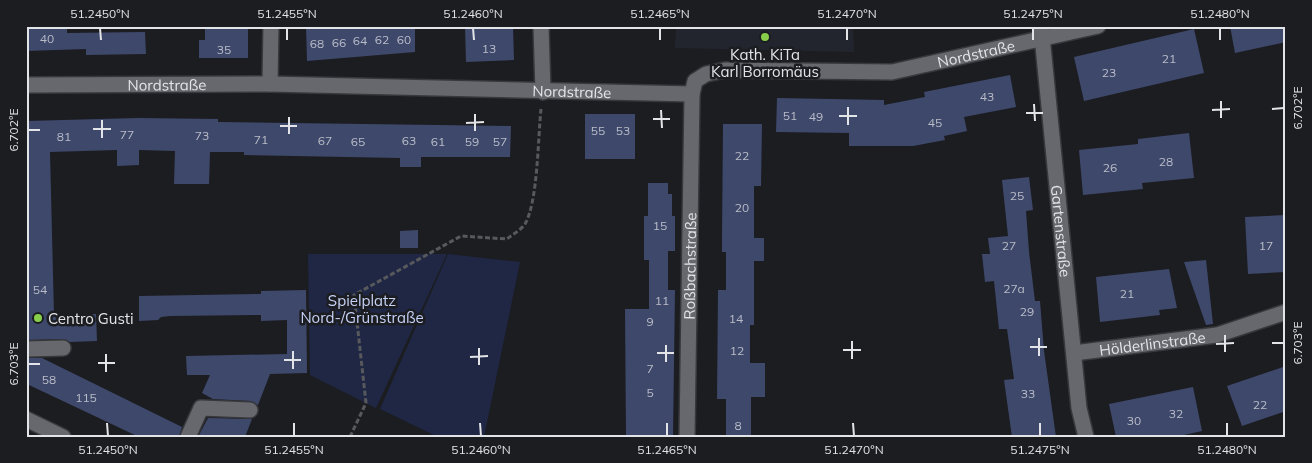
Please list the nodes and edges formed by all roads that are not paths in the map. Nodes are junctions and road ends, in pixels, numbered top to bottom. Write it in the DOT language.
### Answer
graph roads {
  1 [pos="271,26"];
  2 [pos="541,26"];
  3 [pos="1098,26"];
  4 [pos="1042,32"];
  5 [pos="270,84"];
  6 [pos="26,85"];
  7 [pos="542,92"];
  8 [pos="692,94"];
  9 [pos="1286,312"];
  10 [pos="26,348"];
  11 [pos="64,348"];
  12 [pos="1074,353"];
  13 [pos="250,410"];
  14 [pos="26,419"];
  15 [pos="63,437"];
  16 [pos="188,437"];
  17 [pos="687,437"];
  18 [pos="1086,437"];
  1 -- 5 [label="street"];
  2 -- 7 [label="street"];
  3 -- 4 [label="street, Nordstraße"];
  4 -- 8 [label="street, Nordstraße"];
  4 -- 12 [label="street, Gartenstraße"];
  5 -- 6 [label="street, Nordstraße"];
  5 -- 7 [label="street, Nordstraße"];
  7 -- 8 [label="street, Nordstraße"];
  8 -- 17 [label="street, Roßbachstraße"];
  9 -- 12 [label="street, Hölderlinstraße"];
  10 -- 11 [label="street"];
  12 -- 18 [label="street, Gartenstraße"];
  13 -- 16 [label="street"];
  14 -- 15 [label="street"];
}
